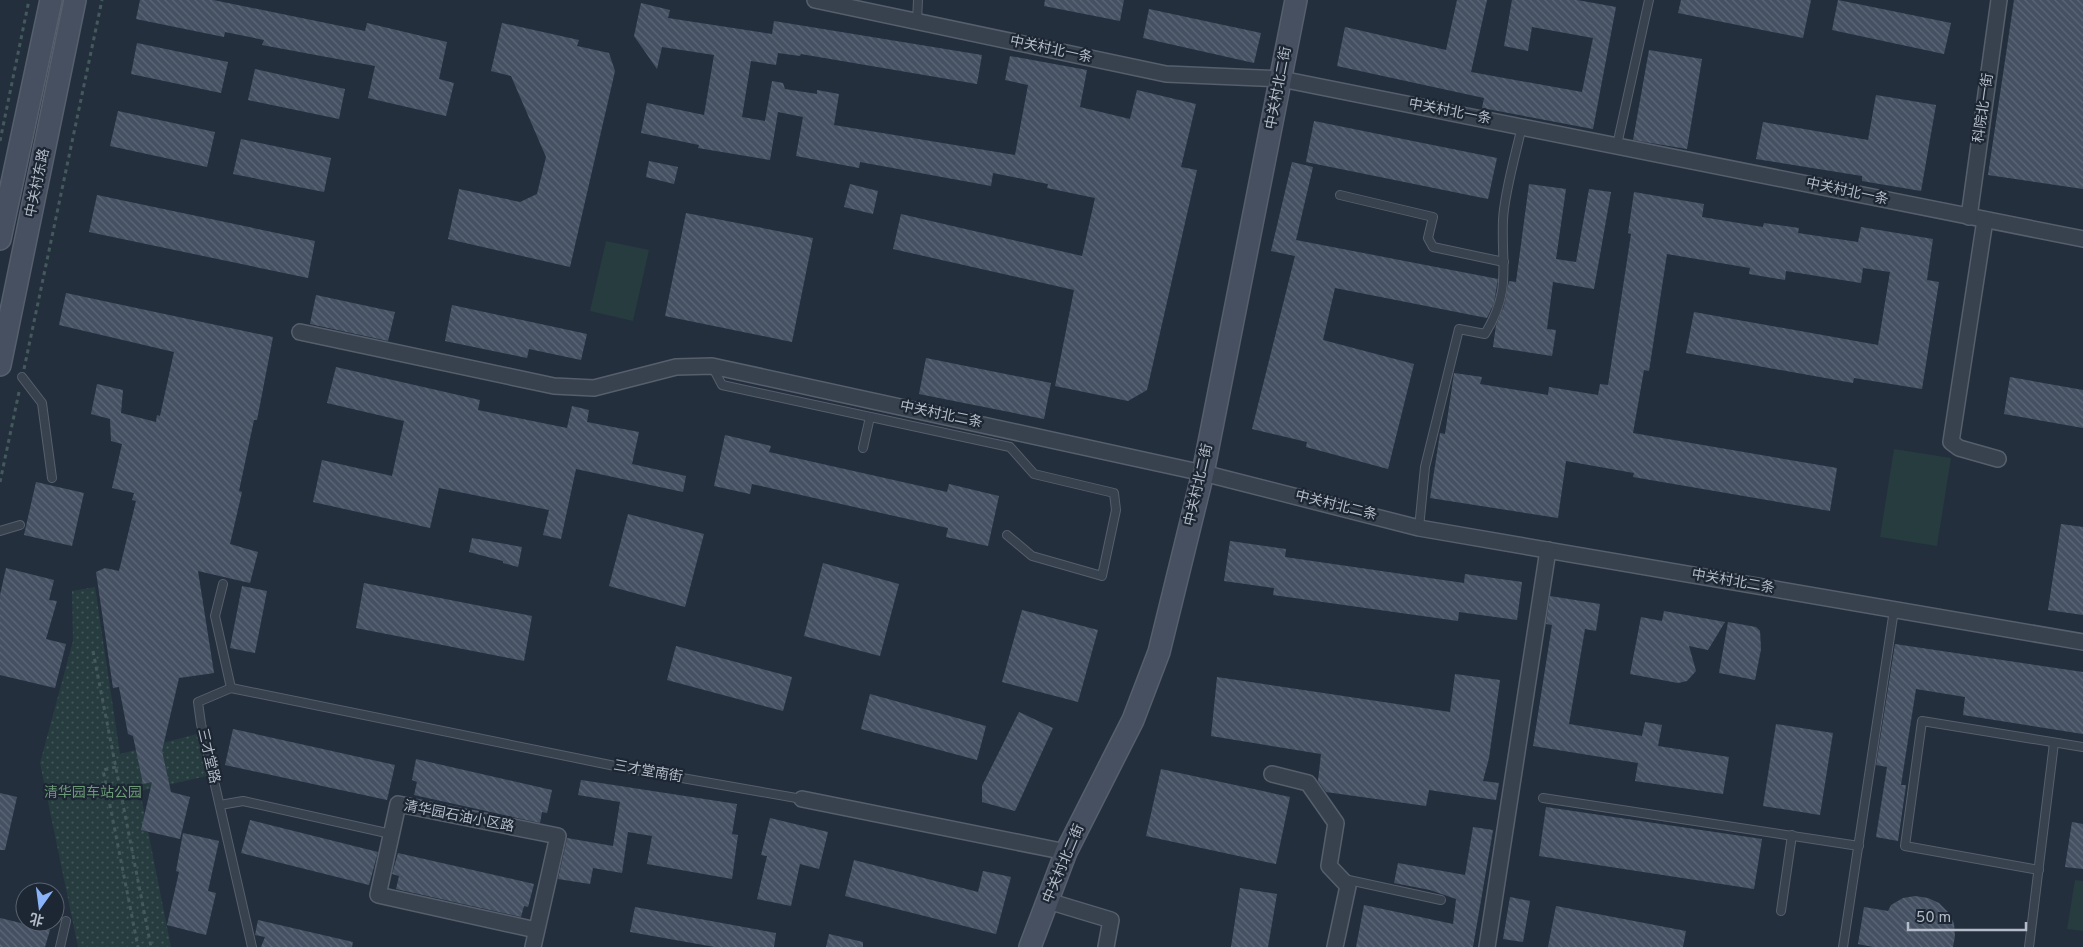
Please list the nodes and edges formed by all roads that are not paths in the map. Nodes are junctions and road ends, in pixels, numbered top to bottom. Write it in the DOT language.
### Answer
graph roads {
  1 [pos="51,0"];
  2 [pos="75,0"];
  3 [pos="815,0"];
  4 [pos="918,0"];
  5 [pos="1296,0"];
  6 [pos="1649,0"];
  7 [pos="1999,0"];
  8 [pos="917,22"];
  9 [pos="1281,78"];
  10 [pos="1522,126"];
  11 [pos="1617,145"];
  12 [pos="1340,195"];
  13 [pos="1968,216"];
  14 [pos="1985,220"];
  15 [pos="0,239"];
  16 [pos="2083,239"];
  17 [pos="1504,262"];
  18 [pos="300,332"];
  19 [pos="0,365"];
  20 [pos="712,366"];
  21 [pos="22,378"];
  22 [pos="870,417"];
  23 [pos="863,448"];
  24 [pos="1998,459"];
  25 [pos="1203,472"];
  26 [pos="52,478"];
  27 [pos="20,525"];
  28 [pos="1419,528"];
  29 [pos="0,531"];
  30 [pos="1006,535"];
  31 [pos="1548,550"];
  32 [pos="223,584"];
  33 [pos="1894,610"];
  34 [pos="2083,642"];
  35 [pos="230,688"];
  36 [pos="2054,743"];
  37 [pos="2083,747"];
  38 [pos="1272,774"];
  39 [pos="1543,798"];
  40 [pos="802,799"];
  41 [pos="220,805"];
  42 [pos="391,834"];
  43 [pos="1792,836"];
  44 [pos="1859,846"];
  45 [pos="1066,852"];
  46 [pos="2039,870"];
  47 [pos="1344,879"];
  48 [pos="1441,900"];
  49 [pos="1048,901"];
  50 [pos="1781,912"];
  51 [pos="66,921"];
  52 [pos="536,930"];
  53 [pos="60,947"];
  54 [pos="252,947"];
  55 [pos="533,947"];
  56 [pos="1030,947"];
  57 [pos="1106,947"];
  58 [pos="1335,947"];
  59 [pos="1487,947"];
  60 [pos="1843,947"];
  61 [pos="2029,947"];
  1 -- 15 [label="street, 中关村东路"];
  2 -- 19 [label="street, 中关村东路"];
  3 -- 8 [label="street, 中关村北一条"];
  4 -- 8 [label="lane"];
  5 -- 9 [label="street, 中关村北二街"];
  6 -- 11 [label="lane"];
  7 -- 13 [label="street, 科院北一街"];
  8 -- 9 [label="street, 中关村北一条"];
  9 -- 10 [label="street, 中关村北一条"];
  9 -- 25 [label="street, 中关村北二街"];
  10 -- 11 [label="street, 中关村北一条"];
  10 -- 17 [label="lane"];
  11 -- 13 [label="street, 中关村北一条"];
  12 -- 17 [label="lane"];
  13 -- 14 [label="street, 中关村北一条"];
  14 -- 16 [label="street, 中关村北一条"];
  14 -- 24 [label="street"];
  17 -- 28 [label="lane"];
  18 -- 20 [label="street, 中关村北二条"];
  20 -- 22 [label="lane"];
  20 -- 25 [label="street, 中关村北二条"];
  21 -- 26 [label="lane"];
  22 -- 23 [label="lane"];
  22 -- 30 [label="lane"];
  25 -- 28 [label="street, 中关村北二条"];
  25 -- 45 [label="street, 中关村北二街"];
  27 -- 29 [label="lane"];
  28 -- 31 [label="street, 中关村北二条"];
  31 -- 33 [label="street, 中关村北二条"];
  31 -- 59 [label="street"];
  32 -- 35 [label="lane"];
  33 -- 34 [label="street, 中关村北二条"];
  33 -- 44 [label="lane"];
  35 -- 40 [label="lane, 三才堂南街"];
  35 -- 41 [label="lane, 三才堂路"];
  36 -- 37 [label="lane"];
  36 -- 46 [label="lane"];
  36 -- 46 [label="lane"];
  38 -- 47 [label="street"];
  39 -- 43 [label="lane"];
  40 -- 45 [label="street, 三才堂南街"];
  41 -- 42 [label="lane"];
  41 -- 54 [label="lane, 三才堂路"];
  42 -- 52 [label="street, 清华园石油小区路"];
  42 -- 52 [label="street, 清华园石油小区路"];
  43 -- 44 [label="lane"];
  43 -- 50 [label="lane"];
  44 -- 60 [label="lane"];
  45 -- 49 [label="street, 中关村北二街"];
  46 -- 61 [label="lane"];
  47 -- 48 [label="lane"];
  47 -- 58 [label="street"];
  49 -- 56 [label="street, 中关村北二街"];
  49 -- 57 [label="street"];
  51 -- 53 [label="lane"];
  52 -- 55 [label="street, 清华园石油小区路"];
}
